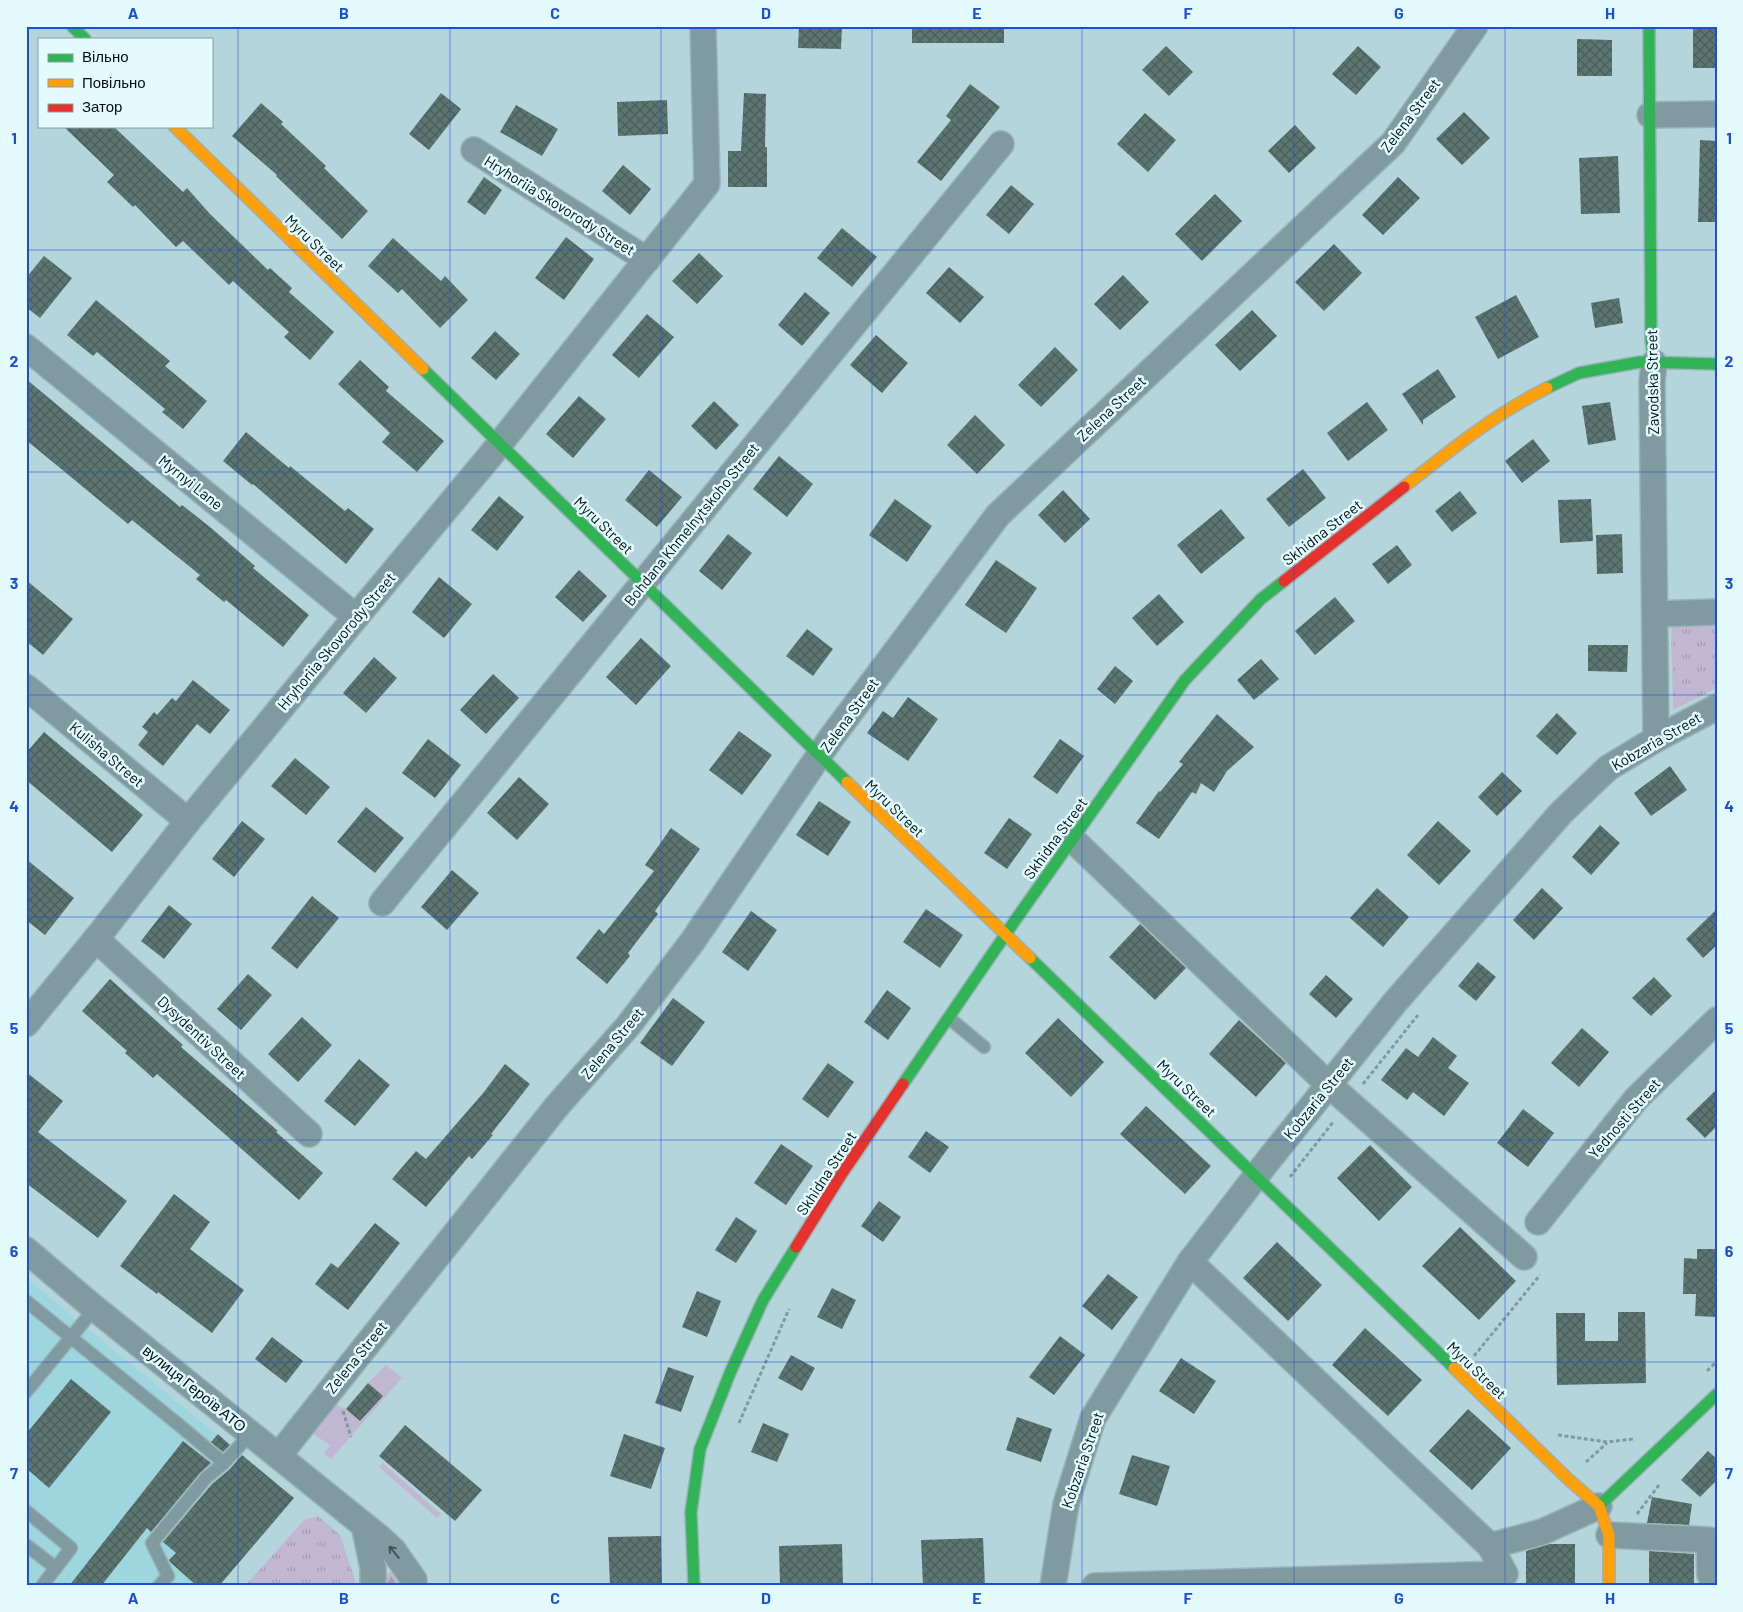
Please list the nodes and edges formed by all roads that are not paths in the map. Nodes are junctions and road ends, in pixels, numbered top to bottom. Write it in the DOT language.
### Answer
graph roads {
  1 [pos="72,26"];
  2 [pos="703,26"];
  3 [pos="1475,26"];
  4 [pos="1649,26"];
  5 [pos="84,38"];
  6 [pos="1717,114"];
  7 [pos="1650,115"];
  8 [pos="176,128"];
  9 [pos="1001,144"];
  10 [pos="474,150"];
  11 [pos="647,260"];
  12 [pos="26,347"];
  13 [pos="1654,363"];
  14 [pos="1717,364"];
  15 [pos="500,445"];
  16 [pos="643,584"];
  17 [pos="1717,612"];
  18 [pos="1654,614"];
  19 [pos="356,617"];
  20 [pos="26,687"];
  21 [pos="1717,707"];
  22 [pos="1656,739"];
  23 [pos="820,756"];
  24 [pos="188,821"];
  25 [pos="1073,840"];
  26 [pos="382,904"];
  27 [pos="1006,935"];
  28 [pos="96,939"];
  29 [pos="949,1018"];
  30 [pos="1717,1020"];
  31 [pos="26,1024"];
  32 [pos="984,1047"];
  33 [pos="1329,1085"];
  34 [pos="309,1134"];
  35 [pos="1257,1176"];
  36 [pos="1538,1222"];
  37 [pos="26,1250"];
  38 [pos="1524,1257"];
  39 [pos="1190,1262"];
  40 [pos="26,1301"];
  41 [pos="95,1308"];
  42 [pos="71,1338"];
  43 [pos="26,1392"];
  44 [pos="1717,1394"];
  45 [pos="251,1433"];
  46 [pos="279,1455"];
  47 [pos="224,1463"];
  48 [pos="1599,1506"];
  49 [pos="26,1511"];
  50 [pos="364,1525"];
  51 [pos="1615,1535"];
  52 [pos="26,1545"];
  53 [pos="1490,1546"];
  54 [pos="56,1568"];
  55 [pos="1717,1576"];
  56 [pos="1343,1583"];
  57 [pos="42,1586"];
  58 [pos="160,1586"];
  59 [pos="373,1586"];
  60 [pos="414,1586"];
  61 [pos="694,1586"];
  62 [pos="1052,1586"];
  63 [pos="1095,1586"];
  64 [pos="1610,1586"];
  1 -- 5 [label="street"];
  2 -- 11 [label="street, Hryhoriia Skovorody Street"];
  3 -- 23 [label="street, Zelena Street"];
  4 -- 7 [label="street, Zavodska Street"];
  6 -- 7 [label="street"];
  7 -- 13 [label="street, Zavodska Street"];
  8 -- 15 [label="street, Myru Street"];
  9 -- 16 [label="street, Bohdana Khmelnytskoho Street"];
  10 -- 11 [label="street, Hryhoriia Skovorody Street"];
  11 -- 15 [label="street, Hryhoriia Skovorody Street"];
  12 -- 19 [label="street, Myrnyi Lane"];
  13 -- 14 [label="street, Skhidna Street"];
  13 -- 18 [label="street, Zavodska Street"];
  13 -- 25 [label="street, Skhidna Street"];
  15 -- 16 [label="street, Myru Street"];
  15 -- 19 [label="street, Hryhoriia Skovorody Street"];
  16 -- 23 [label="street, Myru Street"];
  16 -- 26 [label="street, Bohdana Khmelnytskoho Street"];
  17 -- 18 [label="street"];
  18 -- 22 [label="street, Zavodska Street"];
  19 -- 24 [label="street, Hryhoriia Skovorody Street"];
  20 -- 24 [label="street, Kulisha Street"];
  21 -- 22 [label="street, Kobzaria Street"];
  22 -- 33 [label="street, Kobzaria Street"];
  23 -- 27 [label="street, Myru Street"];
  23 -- 46 [label="street, Zelena Street"];
  24 -- 28 [label="street, Hryhoriia Skovorody Street"];
  25 -- 27 [label="street, Skhidna Street"];
  25 -- 33 [label="street"];
  27 -- 29 [label="street, Skhidna Street"];
  27 -- 35 [label="street, Myru Street"];
  28 -- 31 [label="street, Hryhoriia Skovorody Street"];
  28 -- 34 [label="street, Dysydentiv Street"];
  29 -- 32 [label="lane"];
  29 -- 61 [label="street, Skhidna Street"];
  30 -- 36 [label="street, Yednosti Street"];
  33 -- 35 [label="street, Kobzaria Street"];
  33 -- 38 [label="street"];
  35 -- 39 [label="street, Kobzaria Street"];
  35 -- 48 [label="street, Myru Street"];
  37 -- 41 [label="street, вулиця Героїв АТО"];
  39 -- 53 [label="street"];
  39 -- 62 [label="street, Kobzaria Street"];
  40 -- 42 [label="lane"];
  41 -- 42 [label="lane"];
  41 -- 45 [label="street, вулиця Героїв АТО"];
  42 -- 43 [label="lane"];
  42 -- 47 [label="lane"];
  44 -- 48 [label="street"];
  45 -- 46 [label="street, вулиця Героїв АТО"];
  45 -- 47 [label="lane"];
  46 -- 50 [label="street, вулиця Героїв АТО"];
  47 -- 58 [label="lane"];
  48 -- 51 [label="street"];
  48 -- 53 [label="street"];
  49 -- 54 [label="lane"];
  50 -- 59 [label="street"];
  60 -- 50 [label="street, вулиця Героїв АТО, one-way"];
  51 -- 55 [label="street"];
  51 -- 64 [label="street"];
  52 -- 54 [label="lane"];
  53 -- 56 [label="street"];
  54 -- 57 [label="lane"];
  56 -- 63 [label="street"];
}
